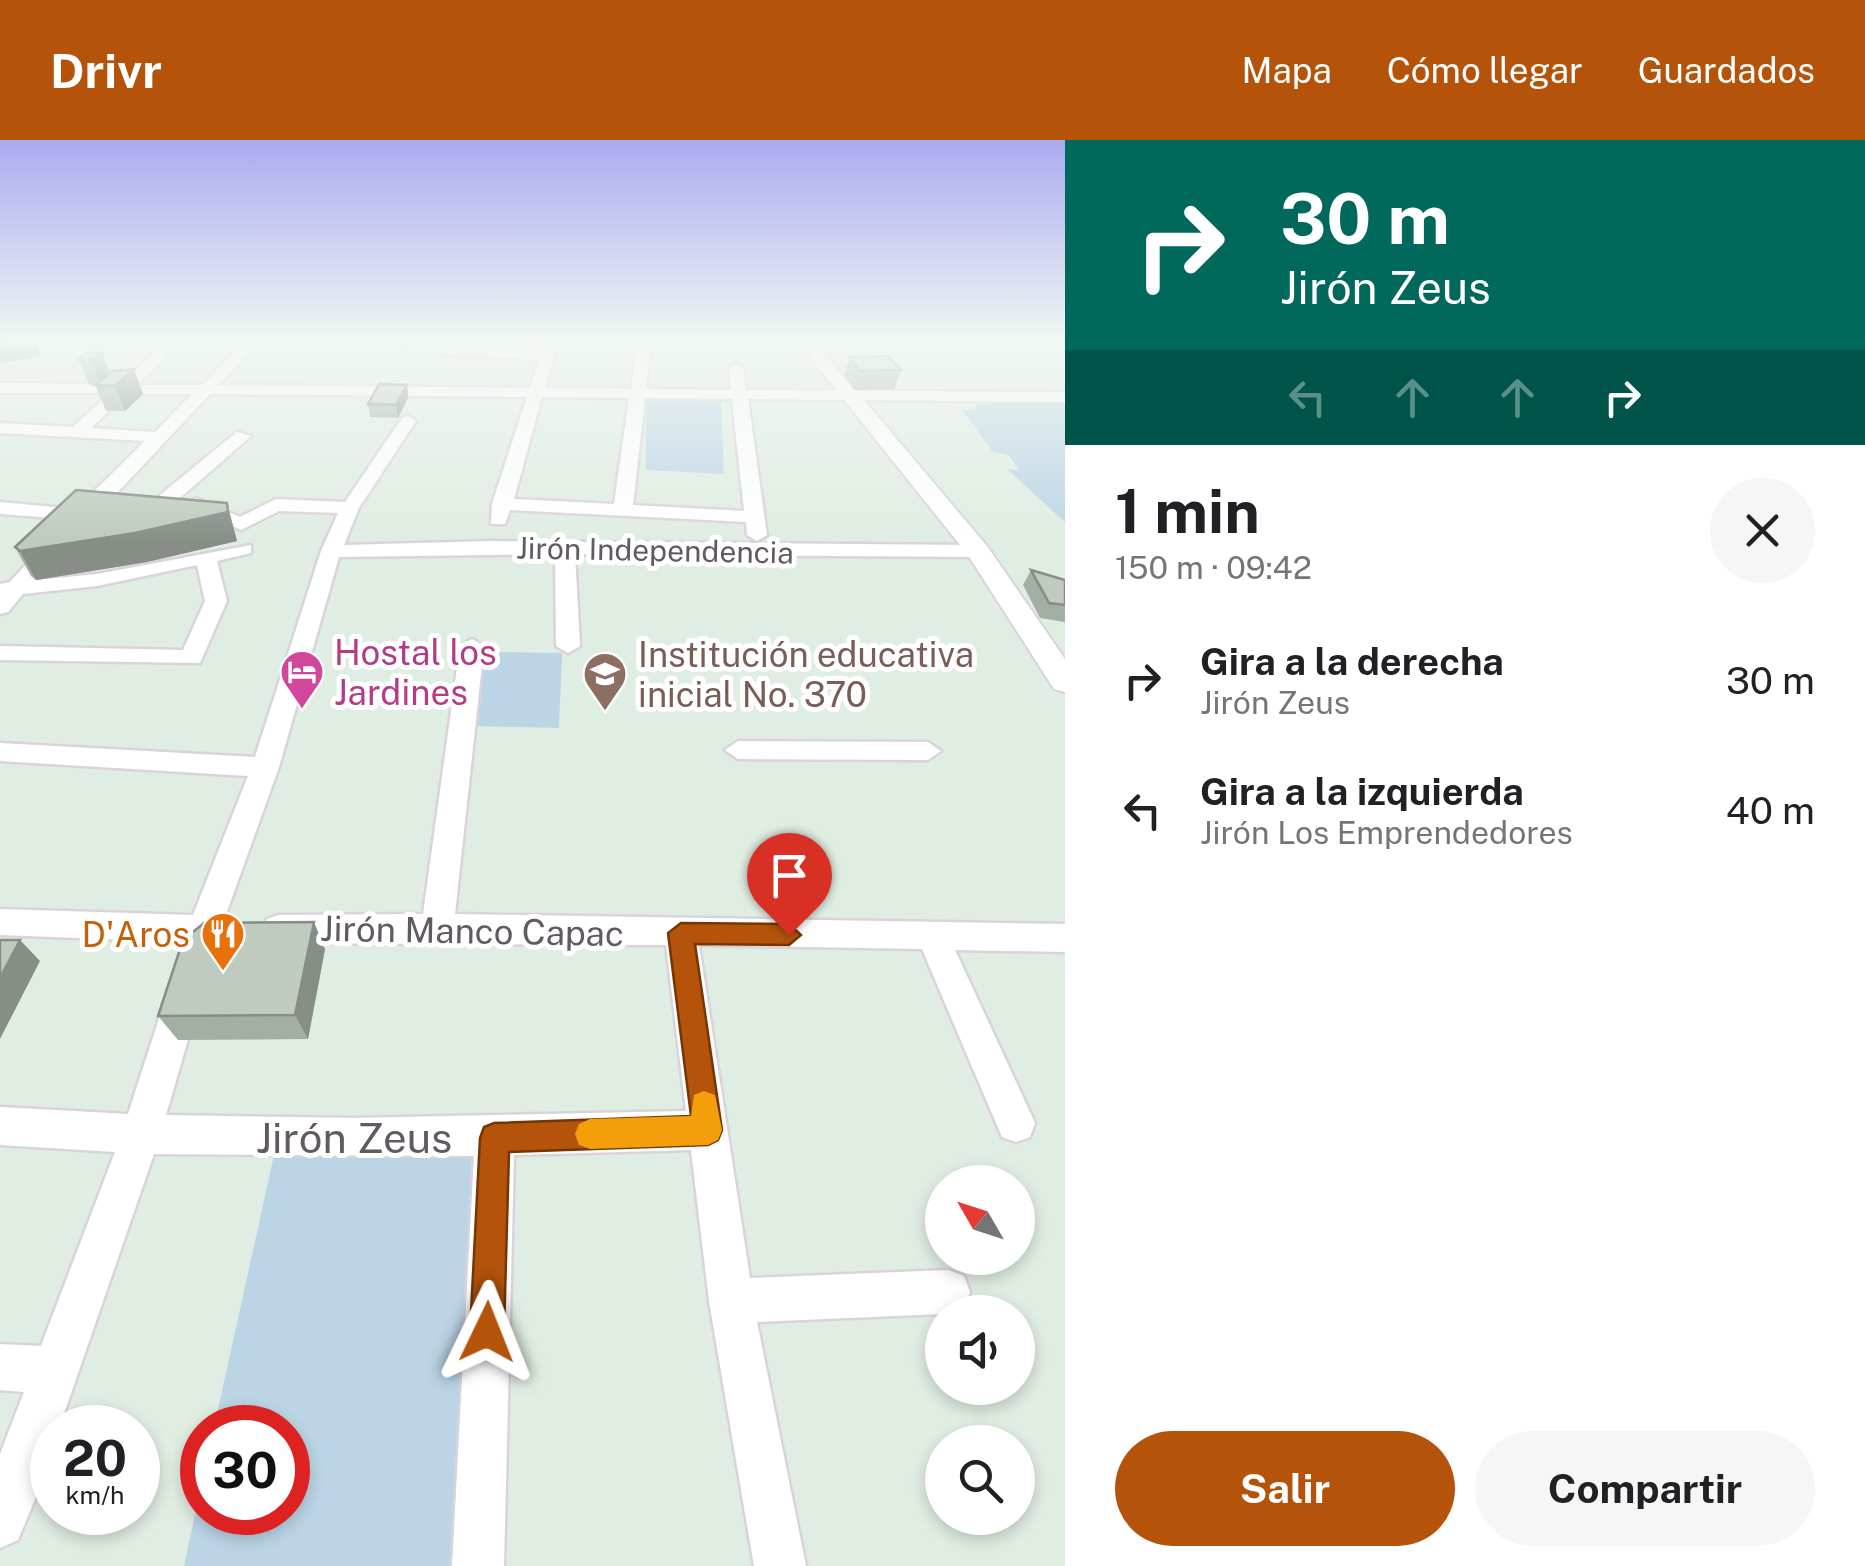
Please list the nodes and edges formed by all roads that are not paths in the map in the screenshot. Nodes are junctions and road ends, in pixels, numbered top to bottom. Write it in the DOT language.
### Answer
graph roads {
  1 [pos="104,408"];
  2 [pos="191,408"];
  3 [pos="531,408"];
  4 [pos="636,408"];
  5 [pos="741,408"];
  6 [pos="860,408"];
  7 [pos="408,421"];
  8 [pos="0,428"];
  9 [pos="77,432"];
  10 [pos="243,436"];
  11 [pos="162,437"];
  12 [pos="148,500"];
  13 [pos="501,504"];
  14 [pos="0,508"];
  15 [pos="350,508"];
  16 [pos="88,509"];
  17 [pos="622,512"];
  18 [pos="752,518"];
  19 [pos="492,547"];
  20 [pos="564,548"];
  21 [pos="244,550"];
  22 [pos="331,551"];
  23 [pos="978,551"];
  24 [pos="762,553"];
  25 [pos="206,558"];
  26 [pos="9,589"];
  27 [pos="0,607"];
  28 [pos="472,646"];
  29 [pos="568,646"];
  30 [pos="0,653"];
  31 [pos="1065,682"];
  32 [pos="738,750"];
  33 [pos="0,752"];
  34 [pos="928,752"];
  35 [pos="266,767"];
  36 [pos="0,922"];
  37 [pos="437,928"];
  38 [pos="204,930"];
  39 [pos="681,933"];
  40 [pos="933,937"];
  41 [pos="1065,938"];
  42 [pos="1016,1124"];
  43 [pos="0,1126"];
  44 [pos="708,1130"];
  45 [pos="140,1137"];
  46 [pos="494,1138"];
  47 [pos="948,1292"];
  48 [pos="732,1301"];
  49 [pos="0,1368"];
  50 [pos="54,1370"];
  51 [pos="0,1522"];
  52 [pos="478,1566"];
  53 [pos="780,1566"];
  1 -- 9 [label="street"];
  2 -- 11 [label="street"];
  3 -- 13 [label="street"];
  4 -- 17 [label="street"];
  5 -- 18 [label="street"];
  6 -- 23 [label="street"];
  7 -- 15 [label="street"];
  8 -- 9 [label="street"];
  9 -- 11 [label="street"];
  10 -- 12 [label="street"];
  11 -- 16 [label="street"];
  12 -- 15 [label="street"];
  12 -- 16 [label="street"];
  13 -- 17 [label="street"];
  13 -- 19 [label="street"];
  14 -- 16 [label="street"];
  15 -- 22 [label="street"];
  16 -- 26 [label="street"];
  17 -- 18 [label="street"];
  18 -- 24 [label="street"];
  19 -- 20 [label="street, Jirón Independencia"];
  19 -- 22 [label="street, Jirón Independencia"];
  20 -- 24 [label="street, Jirón Independencia"];
  20 -- 29 [label="street"];
  21 -- 25 [label="street"];
  22 -- 35 [label="street"];
  23 -- 24 [label="street, Jirón Independencia"];
  23 -- 31 [label="street"];
  25 -- 26 [label="street"];
  25 -- 30 [label="street"];
  26 -- 27 [label="street"];
  28 -- 37 [label="street"];
  32 -- 34 [label="street"];
  33 -- 35 [label="street"];
  35 -- 38 [label="street"];
  36 -- 38 [label="street, Jirón Manco Capac"];
  37 -- 38 [label="street, Jirón Manco Capac"];
  37 -- 39 [label="street, Jirón Manco Capac"];
  38 -- 45 [label="street"];
  39 -- 40 [label="street, Jirón Manco Capac"];
  39 -- 44 [label="street"];
  40 -- 41 [label="street, Jirón Manco Capac"];
  40 -- 42 [label="street"];
  43 -- 45 [label="street, Jirón Zeus"];
  44 -- 46 [label="street, Jirón Zeus"];
  44 -- 48 [label="street"];
  45 -- 46 [label="street, Jirón Zeus"];
  45 -- 50 [label="street"];
  46 -- 52 [label="street"];
  47 -- 48 [label="street"];
  48 -- 53 [label="street"];
  49 -- 50 [label="street"];
  50 -- 51 [label="street"];
}
